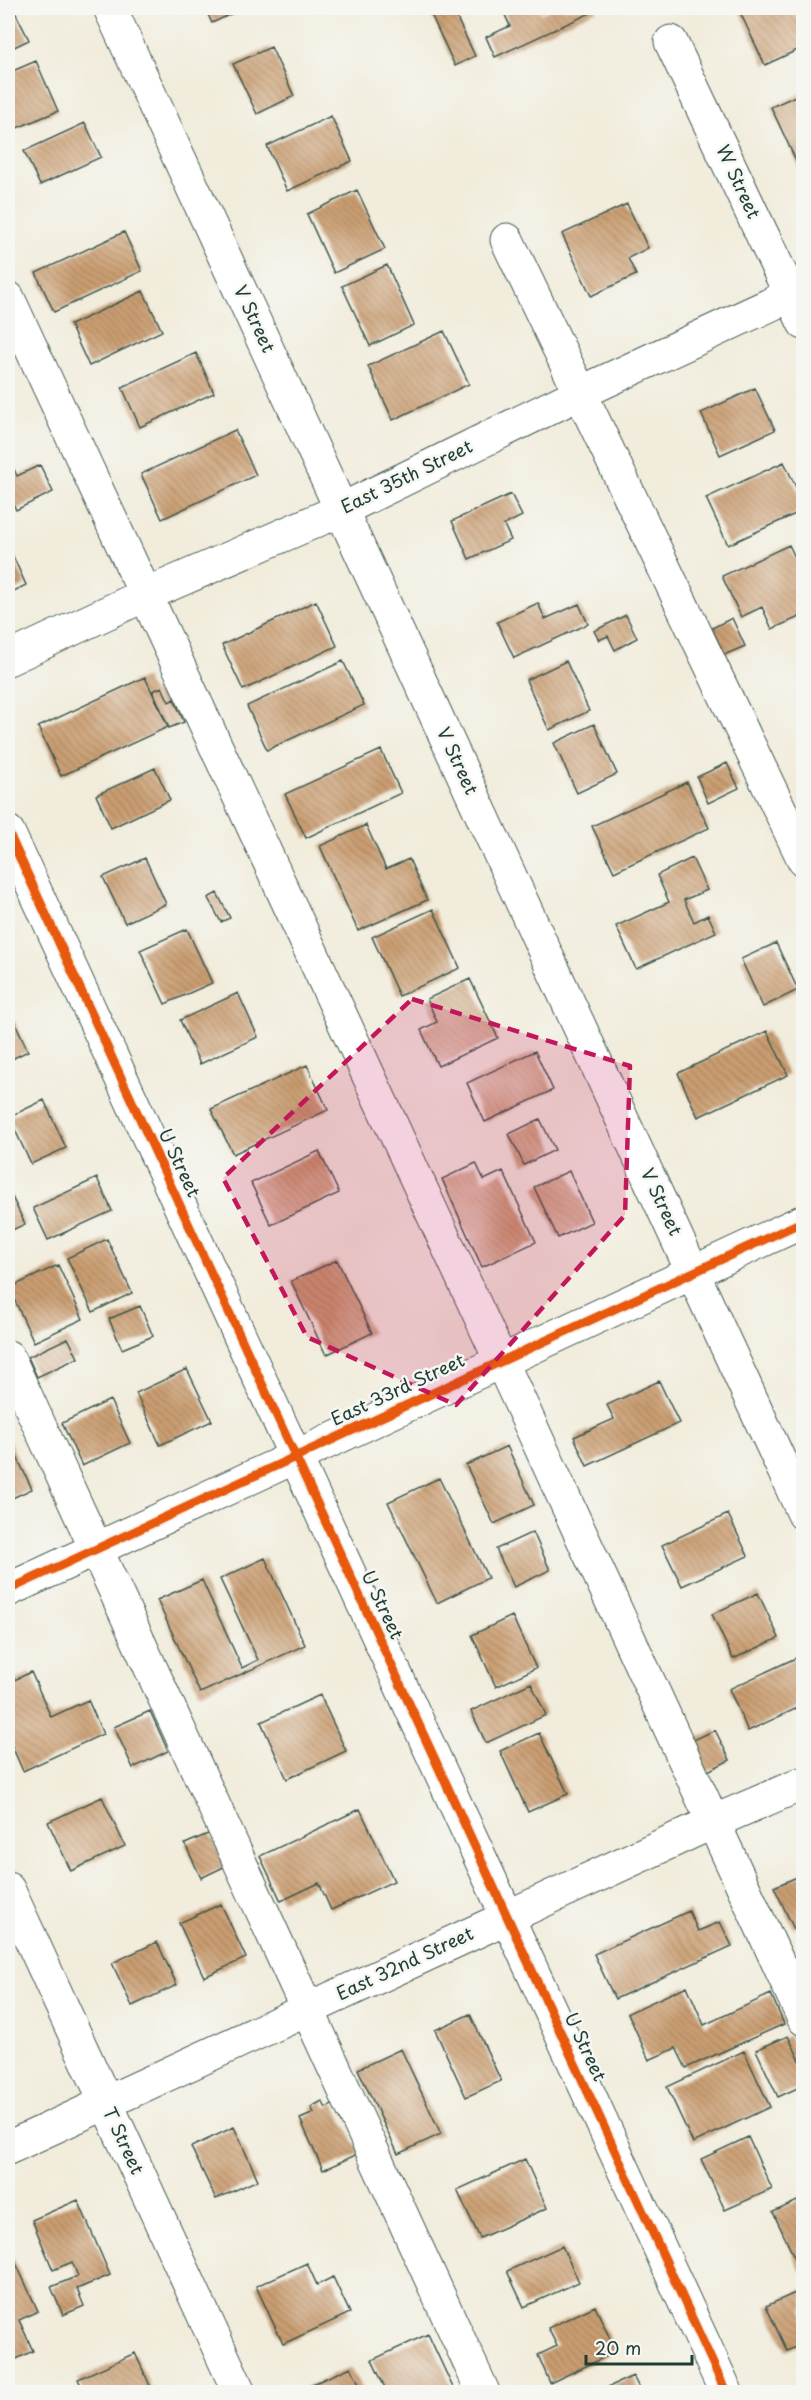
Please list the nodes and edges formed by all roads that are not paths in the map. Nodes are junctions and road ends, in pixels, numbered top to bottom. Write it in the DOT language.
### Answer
graph roads {
  1 [pos="110,8"];
  2 [pos="671,42"];
  3 [pos="507,240"];
  4 [pos="8,298"];
  5 [pos="799,302"];
  6 [pos="580,393"];
  7 [pos="342,510"];
  8 [pos="145,595"];
  9 [pos="8,659"];
  10 [pos="8,831"];
  11 [pos="804,860"];
  12 [pos="804,1221"];
  13 [pos="693,1272"];
  14 [pos="8,1357"];
  15 [pos="501,1361"];
  16 [pos="296,1456"];
  17 [pos="804,1514"];
  18 [pos="96,1549"];
  19 [pos="8,1590"];
  20 [pos="804,1783"];
  21 [pos="713,1822"];
  22 [pos="8,1889"];
  23 [pos="507,1917"];
  24 [pos="308,2009"];
  25 [pos="804,2019"];
  26 [pos="106,2103"];
  27 [pos="8,2148"];
  28 [pos="239,2392"];
  29 [pos="483,2392"];
  30 [pos="726,2392"];
  1 -- 7 [label="street, V Street"];
  2 -- 5 [label="street, W Street"];
  3 -- 6 [label="street"];
  4 -- 8 [label="street"];
  5 -- 6 [label="street, East 35th Street"];
  6 -- 7 [label="street, East 35th Street"];
  6 -- 11 [label="street"];
  7 -- 8 [label="street, East 35th Street"];
  7 -- 13 [label="street, V Street"];
  8 -- 9 [label="street, East 35th Street"];
  8 -- 15 [label="street"];
  10 -- 16 [label="street, U Street"];
  12 -- 13 [label="street, East 33rd Street"];
  13 -- 15 [label="street, East 33rd Street"];
  13 -- 17 [label="street, V Street"];
  14 -- 18 [label="street"];
  15 -- 16 [label="street, East 33rd Street"];
  15 -- 21 [label="street"];
  16 -- 18 [label="street, East 33rd Street"];
  16 -- 23 [label="street, U Street"];
  18 -- 19 [label="street, East 33rd Street"];
  18 -- 24 [label="street"];
  20 -- 21 [label="street, East 32nd Street"];
  21 -- 23 [label="street, East 32nd Street"];
  21 -- 25 [label="street"];
  22 -- 26 [label="street, T Street"];
  23 -- 24 [label="street, East 32nd Street"];
  23 -- 30 [label="street, U Street"];
  24 -- 26 [label="street, East 32nd Street"];
  24 -- 29 [label="street"];
  26 -- 27 [label="street, East 32nd Street"];
  26 -- 28 [label="street, T Street"];
}
